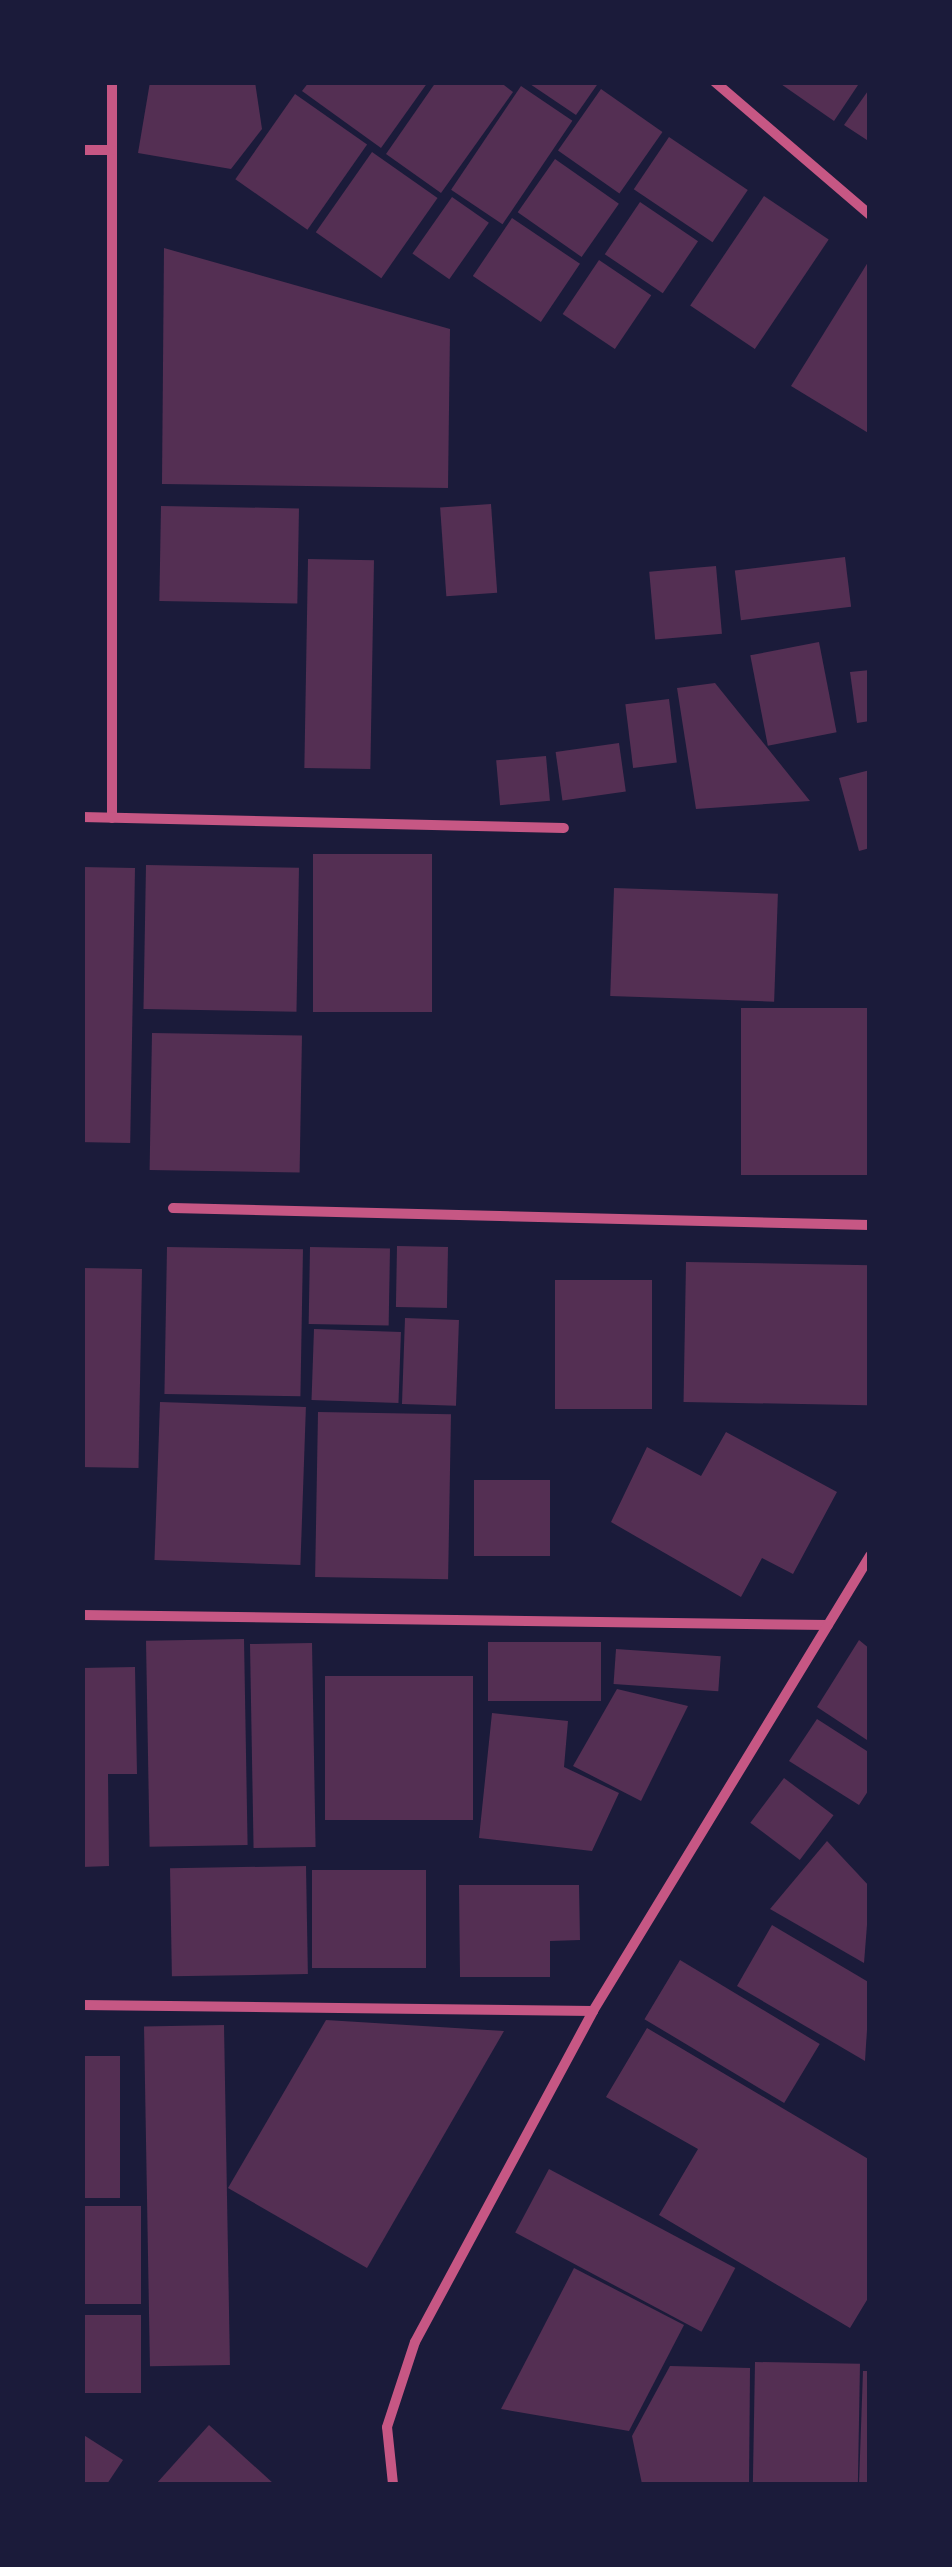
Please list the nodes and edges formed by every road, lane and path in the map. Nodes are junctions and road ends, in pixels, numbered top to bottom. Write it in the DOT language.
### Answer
graph roads {
  1 [pos="112,82"];
  2 [pos="714,82"];
  3 [pos="82,150"];
  4 [pos="112,150"];
  5 [pos="870,214"];
  6 [pos="82,817"];
  7 [pos="112,818"];
  8 [pos="564,828"];
  9 [pos="173,1208"];
  10 [pos="870,1226"];
  11 [pos="870,1556"];
  12 [pos="82,1616"];
  13 [pos="828,1625"];
  14 [pos="82,2006"];
  15 [pos="593,2011"];
  16 [pos="393,2484"];
  1 -- 4 [label="street"];
  2 -- 5 [label="street"];
  3 -- 4 [label="street"];
  4 -- 7 [label="street"];
  6 -- 7 [label="street"];
  7 -- 8 [label="street"];
  9 -- 10 [label="street"];
  11 -- 13 [label="street"];
  12 -- 13 [label="street"];
  13 -- 15 [label="street"];
  14 -- 15 [label="street"];
  15 -- 16 [label="street"];
}
